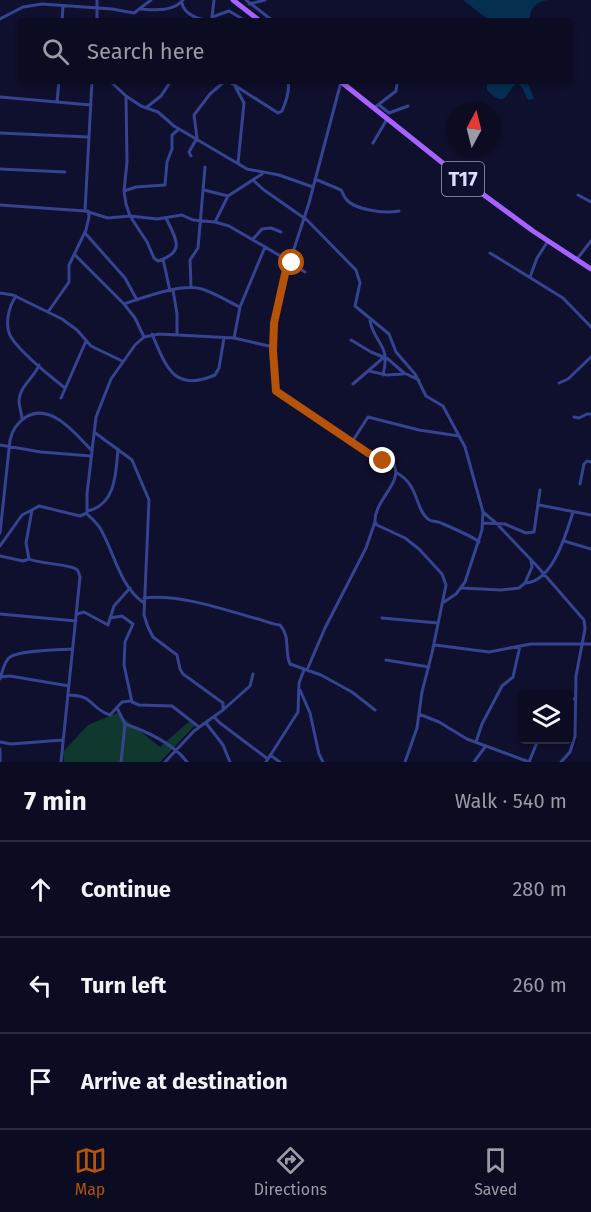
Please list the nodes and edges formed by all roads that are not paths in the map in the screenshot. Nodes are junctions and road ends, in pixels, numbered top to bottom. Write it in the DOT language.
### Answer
graph roads {
  1 [pos="97,0"];
  2 [pos="151,0"];
  3 [pos="183,0"];
  4 [pos="214,0"];
  5 [pos="233,0"];
  6 [pos="265,0"];
  7 [pos="247,2"];
  8 [pos="63,6"];
  9 [pos="97,9"];
  10 [pos="141,9"];
  11 [pos="134,13"];
  12 [pos="62,18"];
  13 [pos="96,18"];
  14 [pos="133,18"];
  15 [pos="198,18"];
  16 [pos="211,18"];
  17 [pos="215,18"];
  18 [pos="241,18"];
  19 [pos="256,18"];
  20 [pos="269,18"];
  21 [pos="0,19"];
  22 [pos="59,84"];
  23 [pos="92,84"];
  24 [pos="115,84"];
  25 [pos="169,84"];
  26 [pos="223,84"];
  27 [pos="288,84"];
  28 [pos="339,84"];
  29 [pos="344,84"];
  30 [pos="397,84"];
  31 [pos="234,85"];
  32 [pos="126,96"];
  33 [pos="0,97"];
  34 [pos="57,102"];
  35 [pos="91,105"];
  36 [pos="408,106"];
  37 [pos="145,107"];
  38 [pos="376,107"];
  39 [pos="387,119"];
  40 [pos="179,129"];
  41 [pos="0,133"];
  42 [pos="89,137"];
  43 [pos="197,138"];
  44 [pos="373,143"];
  45 [pos="191,156"];
  46 [pos="238,163"];
  47 [pos="205,166"];
  48 [pos="0,169"];
  49 [pos="65,172"];
  50 [pos="264,173"];
  51 [pos="315,179"];
  52 [pos="253,180"];
  53 [pos="313,187"];
  54 [pos="204,190"];
  55 [pos="124,191"];
  56 [pos="578,195"];
  57 [pos="228,196"];
  58 [pos="591,202"];
  59 [pos="0,205"];
  60 [pos="87,211"];
  61 [pos="399,211"];
  62 [pos="130,216"];
  63 [pos="304,218"];
  64 [pos="166,219"];
  65 [pos="199,220"];
  66 [pos="215,222"];
  67 [pos="281,232"];
  68 [pos="85,233"];
  69 [pos="253,239"];
  70 [pos="548,241"];
  71 [pos="591,241"];
  72 [pos="265,247"];
  73 [pos="490,253"];
  74 [pos="75,255"];
  75 [pos="163,259"];
  76 [pos="289,261"];
  77 [pos="576,261"];
  78 [pos="591,269"];
  79 [pos="305,272"];
  80 [pos="530,277"];
  81 [pos="191,287"];
  82 [pos="171,291"];
  83 [pos="0,293"];
  84 [pos="16,296"];
  85 [pos="137,300"];
  86 [pos="124,304"];
  87 [pos="240,307"];
  88 [pos="48,312"];
  89 [pos="370,319"];
  90 [pos="591,327"];
  91 [pos="152,334"];
  92 [pos="177,335"];
  93 [pos="144,337"];
  94 [pos="224,338"];
  95 [pos="234,338"];
  96 [pos="351,340"];
  97 [pos="86,341"];
  98 [pos="273,347"];
  99 [pos="384,357"];
  100 [pos="591,357"];
  101 [pos="122,361"];
  102 [pos="39,365"];
  103 [pos="369,371"];
  104 [pos="405,374"];
  105 [pos="383,375"];
  106 [pos="419,380"];
  107 [pos="559,383"];
  108 [pos="353,384"];
  109 [pos="65,388"];
  110 [pos="61,398"];
  111 [pos="591,414"];
  112 [pos="574,417"];
  113 [pos="22,420"];
  114 [pos="94,432"];
  115 [pos="460,437"];
  116 [pos="352,442"];
  117 [pos="0,445"];
  118 [pos="9,447"];
  119 [pos="118,449"];
  120 [pos="92,451"];
  121 [pos="91,456"];
  122 [pos="591,462"];
  123 [pos="397,472"];
  124 [pos="580,484"];
  125 [pos="540,490"];
  126 [pos="538,505"];
  127 [pos="32,510"];
  128 [pos="87,512"];
  129 [pos="483,512"];
  130 [pos="573,512"];
  131 [pos="591,514"];
  132 [pos="375,522"];
  133 [pos="483,523"];
  134 [pos="496,523"];
  135 [pos="0,533"];
  136 [pos="564,541"];
  137 [pos="479,542"];
  138 [pos="0,546"];
  139 [pos="591,549"];
  140 [pos="0,556"];
  141 [pos="29,559"];
  142 [pos="531,559"];
  143 [pos="545,575"];
  144 [pos="525,583"];
  145 [pos="130,588"];
  146 [pos="462,588"];
  147 [pos="144,598"];
  148 [pos="444,602"];
  149 [pos="144,603"];
  150 [pos="0,614"];
  151 [pos="77,614"];
  152 [pos="110,618"];
  153 [pos="382,618"];
  154 [pos="76,621"];
  155 [pos="438,623"];
  156 [pos="582,644"];
  157 [pos="591,644"];
  158 [pos="434,645"];
  159 [pos="520,646"];
  160 [pos="72,649"];
  161 [pos="386,660"];
  162 [pos="429,667"];
  163 [pos="305,670"];
  164 [pos="253,674"];
  165 [pos="0,678"];
  166 [pos="69,686"];
  167 [pos="299,686"];
  168 [pos="68,695"];
  169 [pos="575,699"];
  170 [pos="132,702"];
  171 [pos="117,708"];
  172 [pos="223,710"];
  173 [pos="375,710"];
  174 [pos="419,714"];
  175 [pos="214,717"];
  176 [pos="206,723"];
  177 [pos="125,724"];
  178 [pos="199,727"];
  179 [pos="575,736"];
  180 [pos="63,741"];
  181 [pos="0,742"];
  182 [pos="476,742"];
  183 [pos="536,744"];
  184 [pos="485,747"];
  185 [pos="0,749"];
  186 [pos="177,752"];
  187 [pos="518,757"];
  188 [pos="268,759"];
  189 [pos="0,761"];
  190 [pos="61,762"];
  191 [pos="121,762"];
  192 [pos="165,762"];
  193 [pos="187,762"];
  194 [pos="230,762"];
  195 [pos="280,762"];
  196 [pos="323,762"];
  197 [pos="405,762"];
  198 [pos="474,762"];
  199 [pos="513,762"];
  200 [pos="561,762"];
  1 -- 9 [label="street"];
  2 -- 10 [label="street"];
  3 -- 10 [label="street"];
  3 -- 15 [label="street"];
  4 -- 16 [label="street"];
  5 -- 19 [label="main road"];
  6 -- 7 [label="street"];
  7 -- 20 [label="street"];
  8 -- 9 [label="street"];
  8 -- 12 [label="street"];
  8 -- 21 [label="street"];
  9 -- 11 [label="street"];
  9 -- 13 [label="street"];
  10 -- 11 [label="street"];
  11 -- 14 [label="street"];
  17 -- 18 [label="street"];
  22 -- 34 [label="street"];
  23 -- 35 [label="street"];
  24 -- 32 [label="street"];
  25 -- 37 [label="street"];
  26 -- 43 [label="street"];
  27 -- 31 [label="street"];
  28 -- 51 [label="street"];
  29 -- 38 [label="main road, T17"];
  30 -- 38 [label="street"];
  31 -- 46 [label="street"];
  32 -- 37 [label="street"];
  32 -- 55 [label="street"];
  33 -- 34 [label="street"];
  34 -- 35 [label="street"];
  35 -- 42 [label="street"];
  36 -- 38 [label="street"];
  37 -- 40 [label="street"];
  38 -- 39 [label="main road, T17"];
  39 -- 44 [label="street"];
  39 -- 70 [label="main road, T17"];
  40 -- 43 [label="street"];
  40 -- 55 [label="street"];
  41 -- 42 [label="street"];
  42 -- 60 [label="street"];
  43 -- 45 [label="street"];
  43 -- 46 [label="street"];
  46 -- 50 [label="street"];
  47 -- 54 [label="street"];
  48 -- 49 [label="street"];
  50 -- 52 [label="street"];
  50 -- 53 [label="street"];
  51 -- 53 [label="street"];
  51 -- 61 [label="street"];
  52 -- 57 [label="street"];
  52 -- 63 [label="street"];
  53 -- 63 [label="street"];
  54 -- 57 [label="street"];
  54 -- 65 [label="street"];
  55 -- 62 [label="street"];
  56 -- 58 [label="street"];
  57 -- 66 [label="street"];
  59 -- 60 [label="street"];
  60 -- 62 [label="street"];
  60 -- 68 [label="street"];
  62 -- 64 [label="street"];
  62 -- 75 [label="street"];
  63 -- 76 [label="street"];
  63 -- 89 [label="street"];
  64 -- 65 [label="street"];
  64 -- 75 [label="street"];
  65 -- 66 [label="street"];
  65 -- 81 [label="street"];
  66 -- 69 [label="street"];
  67 -- 69 [label="street"];
  68 -- 74 [label="street"];
  68 -- 85 [label="street"];
  69 -- 72 [label="street"];
  70 -- 77 [label="main road, T17"];
  70 -- 80 [label="street"];
  71 -- 77 [label="street"];
  72 -- 76 [label="street"];
  72 -- 87 [label="street"];
  73 -- 80 [label="street"];
  74 -- 86 [label="street"];
  74 -- 88 [label="street"];
  75 -- 82 [label="street"];
  76 -- 79 [label="street"];
  76 -- 98 [label="street"];
  77 -- 78 [label="main road, T17"];
  80 -- 90 [label="street"];
  81 -- 82 [label="street"];
  81 -- 87 [label="street"];
  82 -- 85 [label="street"];
  82 -- 92 [label="street"];
  83 -- 84 [label="street"];
  84 -- 88 [label="street"];
  84 -- 102 [label="street"];
  85 -- 86 [label="street"];
  86 -- 93 [label="street"];
  87 -- 95 [label="street"];
  88 -- 97 [label="street"];
  89 -- 99 [label="street"];
  89 -- 106 [label="street"];
  91 -- 92 [label="street"];
  91 -- 93 [label="street"];
  91 -- 94 [label="street"];
  92 -- 94 [label="street"];
  93 -- 101 [label="street"];
  94 -- 95 [label="street"];
  95 -- 98 [label="street"];
  96 -- 99 [label="street"];
  97 -- 101 [label="street"];
  97 -- 109 [label="street"];
  98 -- 116 [label="street"];
  99 -- 103 [label="street"];
  99 -- 104 [label="street"];
  99 -- 105 [label="street"];
  100 -- 107 [label="street"];
  101 -- 114 [label="street"];
  102 -- 109 [label="street"];
  102 -- 113 [label="street"];
  103 -- 105 [label="street"];
  103 -- 108 [label="street"];
  104 -- 105 [label="street"];
  104 -- 106 [label="street"];
  106 -- 115 [label="street"];
  109 -- 110 [label="street"];
  111 -- 112 [label="street"];
  113 -- 118 [label="street"];
  113 -- 120 [label="street"];
  114 -- 119 [label="street"];
  114 -- 120 [label="street"];
  115 -- 116 [label="street"];
  115 -- 129 [label="street"];
  116 -- 123 [label="street"];
  117 -- 118 [label="street"];
  118 -- 121 [label="street"];
  118 -- 135 [label="street"];
  119 -- 128 [label="street"];
  119 -- 147 [label="street"];
  120 -- 121 [label="street"];
  121 -- 128 [label="street"];
  122 -- 124 [label="street"];
  123 -- 132 [label="street"];
  123 -- 137 [label="street"];
  125 -- 126 [label="street"];
  126 -- 130 [label="street"];
  126 -- 134 [label="street"];
  127 -- 128 [label="street"];
  127 -- 138 [label="street"];
  127 -- 141 [label="street"];
  128 -- 145 [label="street"];
  129 -- 133 [label="street"];
  129 -- 134 [label="street"];
  130 -- 131 [label="street"];
  130 -- 136 [label="street"];
  132 -- 148 [label="street"];
  132 -- 163 [label="street"];
  133 -- 134 [label="street"];
  133 -- 137 [label="street"];
  134 -- 142 [label="street"];
  136 -- 139 [label="street"];
  136 -- 143 [label="street"];
  137 -- 146 [label="street"];
  140 -- 141 [label="street"];
  141 -- 151 [label="street"];
  142 -- 143 [label="street"];
  142 -- 144 [label="street"];
  143 -- 144 [label="street"];
  143 -- 156 [label="street"];
  144 -- 146 [label="street"];
  145 -- 149 [label="street"];
  145 -- 152 [label="street"];
  146 -- 148 [label="street"];
  147 -- 149 [label="street"];
  147 -- 163 [label="street"];
  148 -- 155 [label="street"];
  149 -- 172 [label="street"];
  150 -- 154 [label="street"];
  151 -- 152 [label="street"];
  151 -- 154 [label="street"];
  152 -- 170 [label="street"];
  153 -- 155 [label="street"];
  154 -- 160 [label="street"];
  155 -- 158 [label="street"];
  156 -- 157 [label="street"];
  156 -- 159 [label="street"];
  156 -- 169 [label="street"];
  158 -- 159 [label="street"];
  158 -- 162 [label="street"];
  159 -- 182 [label="street"];
  160 -- 165 [label="street"];
  160 -- 166 [label="street"];
  161 -- 162 [label="street"];
  162 -- 174 [label="street"];
  163 -- 167 [label="street"];
  163 -- 173 [label="street"];
  164 -- 172 [label="street"];
  165 -- 166 [label="street"];
  166 -- 168 [label="street"];
  167 -- 188 [label="street"];
  167 -- 196 [label="street"];
  168 -- 171 [label="street"];
  168 -- 180 [label="street"];
  169 -- 179 [label="street"];
  170 -- 171 [label="street"];
  170 -- 178 [label="street"];
  171 -- 177 [label="street"];
  172 -- 175 [label="street"];
  174 -- 182 [label="street"];
  174 -- 197 [label="street"];
  175 -- 176 [label="street"];
  175 -- 188 [label="street"];
  176 -- 178 [label="street"];
  176 -- 194 [label="street"];
  177 -- 186 [label="street"];
  177 -- 191 [label="street"];
  178 -- 186 [label="street"];
  179 -- 200 [label="street"];
  180 -- 181 [label="street"];
  180 -- 190 [label="street"];
  182 -- 184 [label="street"];
  183 -- 187 [label="street"];
  184 -- 187 [label="street"];
  184 -- 198 [label="street"];
  185 -- 189 [label="street"];
  186 -- 192 [label="street"];
  186 -- 193 [label="street"];
  187 -- 199 [label="street"];
  188 -- 195 [label="street"];
}
